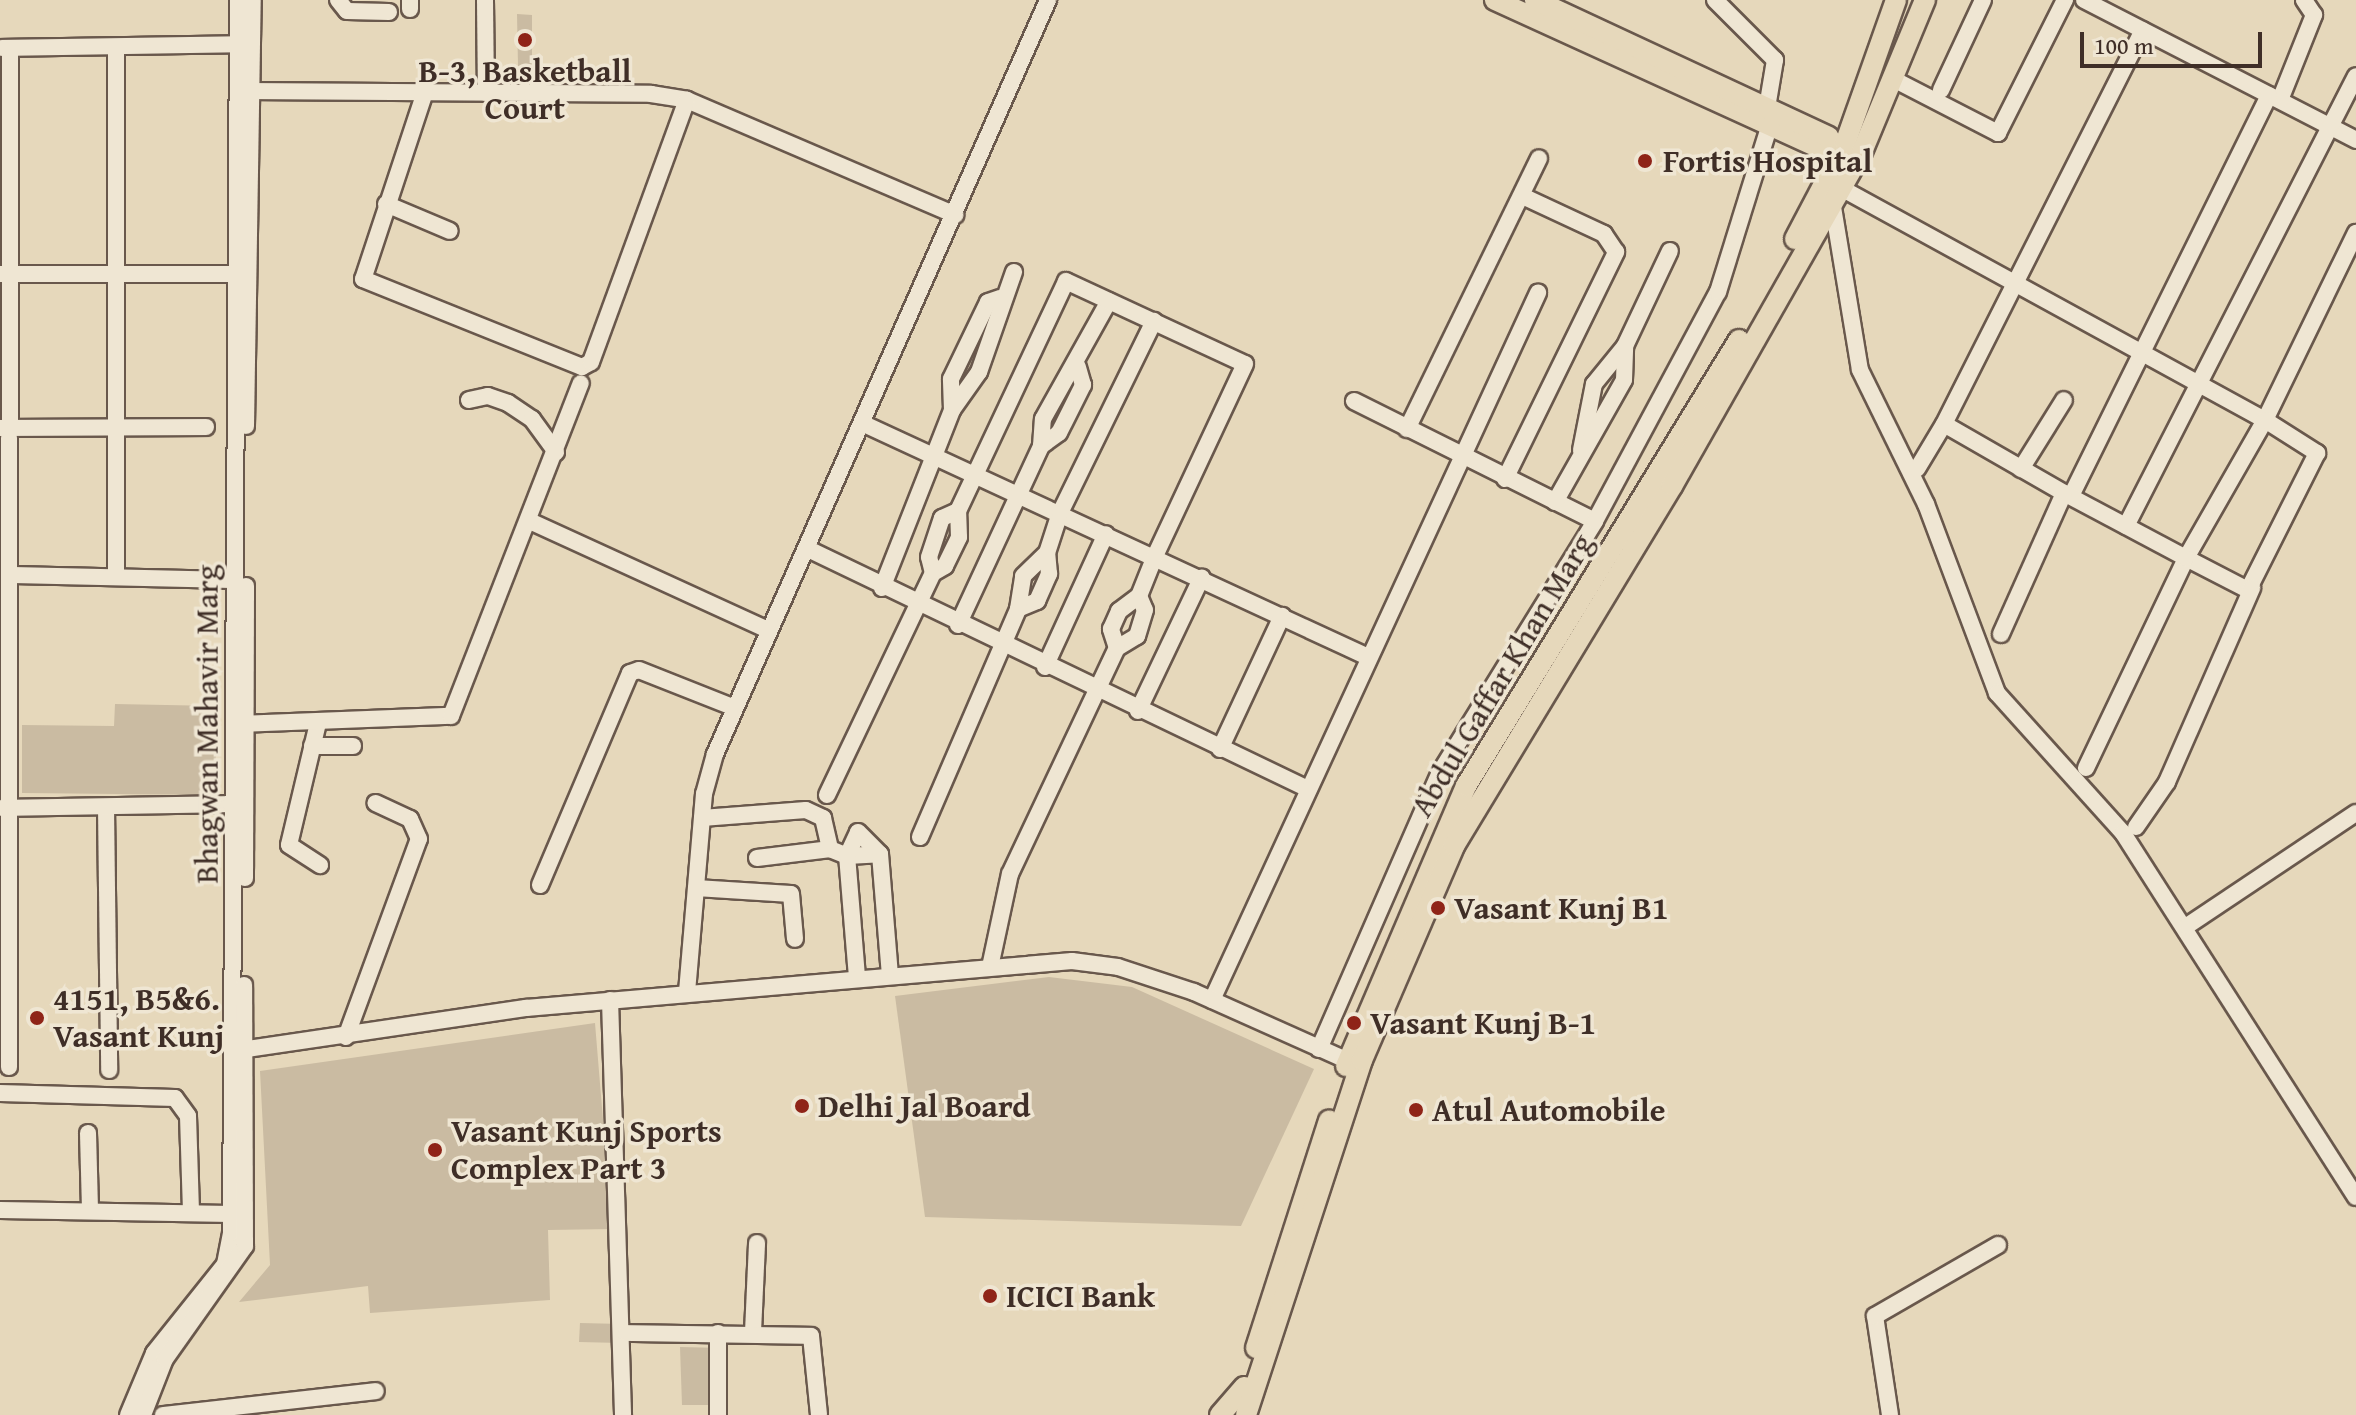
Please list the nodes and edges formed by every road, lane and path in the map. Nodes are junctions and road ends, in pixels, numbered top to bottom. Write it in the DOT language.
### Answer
graph roads {
  1 [pos="238,0"];
  2 [pos="253,0"];
  3 [pos="338,0"];
  4 [pos="485,0"];
  5 [pos="1048,0"];
  6 [pos="1484,0"];
  7 [pos="1495,0"];
  8 [pos="1535,0"];
  9 [pos="1715,0"];
  10 [pos="1896,0"];
  11 [pos="1925,0"];
  12 [pos="1983,0"];
  13 [pos="2065,0"];
  14 [pos="2085,0"];
  15 [pos="2304,0"];
  16 [pos="2318,8"];
  17 [pos="389,12"];
  18 [pos="2143,30"];
  19 [pos="245,44"];
  20 [pos="5,48"];
  21 [pos="116,48"];
  22 [pos="1601,56"];
  23 [pos="2356,76"];
  24 [pos="1895,80"];
  25 [pos="1941,90"];
  26 [pos="245,91"];
  27 [pos="425,92"];
  28 [pos="486,93"];
  29 [pos="2275,98"];
  30 [pos="687,100"];
  31 [pos="1860,106"];
  32 [pos="1768,118"];
  33 [pos="2329,126"];
  34 [pos="1814,138"];
  35 [pos="2356,140"];
  36 [pos="1854,151"];
  37 [pos="1539,158"];
  38 [pos="1831,193"];
  39 [pos="1522,196"];
  40 [pos="386,204"];
  41 [pos="955,215"];
  42 [pos="450,231"];
  43 [pos="2356,233"];
  44 [pos="1670,251"];
  45 [pos="1014,272"];
  46 [pos="6,274"];
  47 [pos="242,274"];
  48 [pos="114,275"];
  49 [pos="2017,289"];
  50 [pos="1538,293"];
  51 [pos="1109,301"];
  52 [pos="1154,321"];
  53 [pos="1625,346"];
  54 [pos="2140,354"];
  55 [pos="581,383"];
  56 [pos="2199,385"];
  57 [pos="469,400"];
  58 [pos="2064,400"];
  59 [pos="1354,401"];
  60 [pos="2265,420"];
  61 [pos="864,424"];
  62 [pos="1944,424"];
  63 [pos="116,427"];
  64 [pos="206,427"];
  65 [pos="1407,429"];
  66 [pos="6,432"];
  67 [pos="1581,450"];
  68 [pos="556,452"];
  69 [pos="932,455"];
  70 [pos="1458,456"];
  71 [pos="1917,469"];
  72 [pos="2021,469"];
  73 [pos="975,474"];
  74 [pos="1505,479"];
  75 [pos="1017,493"];
  76 [pos="2068,494"];
  77 [pos="1555,502"];
  78 [pos="1060,513"];
  79 [pos="1595,521"];
  80 [pos="532,522"];
  81 [pos="2126,526"];
  82 [pos="1106,534"];
  83 [pos="808,549"];
  84 [pos="1155,556"];
  85 [pos="2186,558"];
  86 [pos="10,575"];
  87 [pos="116,577"];
  88 [pos="1202,577"];
  89 [pos="235,580"];
  90 [pos="882,588"];
  91 [pos="2252,588"];
  92 [pos="1139,596"];
  93 [pos="918,607"];
  94 [pos="1282,616"];
  95 [pos="958,625"];
  96 [pos="768,630"];
  97 [pos="2001,634"];
  98 [pos="999,645"];
  99 [pos="1117,648"];
  100 [pos="1368,657"];
  101 [pos="1045,667"];
  102 [pos="1095,691"];
  103 [pos="735,708"];
  104 [pos="1138,711"];
  105 [pos="318,723"];
  106 [pos="241,724"];
  107 [pos="312,746"];
  108 [pos="353,746"];
  109 [pos="1220,749"];
  110 [pos="2086,768"];
  111 [pos="1308,789"];
  112 [pos="827,795"];
  113 [pos="375,803"];
  114 [pos="239,804"];
  115 [pos="106,807"];
  116 [pos="5,808"];
  117 [pos="2356,813"];
  118 [pos="702,818"];
  119 [pos="2136,827"];
  120 [pos="920,837"];
  121 [pos="830,849"];
  122 [pos="880,854"];
  123 [pos="847,856"];
  124 [pos="757,858"];
  125 [pos="320,865"];
  126 [pos="540,885"];
  127 [pos="696,888"];
  128 [pos="2187,926"];
  129 [pos="795,939"];
  130 [pos="990,967"];
  131 [pos="890,975"];
  132 [pos="857,977"];
  133 [pos="687,992"];
  134 [pos="610,1000"];
  135 [pos="1212,1000"];
  136 [pos="346,1037"];
  137 [pos="1319,1049"];
  138 [pos="238,1051"];
  139 [pos="1348,1061"];
  140 [pos="9,1067"];
  141 [pos="109,1070"];
  142 [pos="0,1093"];
  143 [pos="88,1133"];
  144 [pos="2356,1197"];
  145 [pos="0,1210"];
  146 [pos="90,1211"];
  147 [pos="191,1213"];
  148 [pos="231,1214"];
  149 [pos="757,1243"];
  150 [pos="1998,1245"];
  151 [pos="753,1332"];
  152 [pos="626,1333"];
  153 [pos="718,1333"];
  154 [pos="1244,1387"];
  155 [pos="376,1391"];
  156 [pos="128,1415"];
  157 [pos="143,1415"];
  158 [pos="163,1415"];
  159 [pos="623,1415"];
  160 [pos="718,1415"];
  161 [pos="819,1415"];
  162 [pos="1220,1415"];
  163 [pos="1234,1415"];
  164 [pos="1246,1415"];
  165 [pos="1890,1415"];
  1 -- 19 [label="street, Bhagwan Mahavir Marg"];
  2 -- 19 [label="street, Bhagwan Mahavir Marg"];
  3 -- 17 [label="street"];
  4 -- 28 [label="street"];
  5 -- 41 [label="street"];
  6 -- 22 [label="street"];
  7 -- 32 [label="main road"];
  8 -- 32 [label="main road"];
  9 -- 32 [label="street"];
  10 -- 31 [label="main road, Abdul Gaffar Khan Marg"];
  11 -- 24 [label="main road, Abdul Gaffar Khan Marg"];
  12 -- 25 [label="street"];
  13 -- 24 [label="street"];
  14 -- 18 [label="street"];
  15 -- 16 [label="street"];
  16 -- 29 [label="street"];
  18 -- 29 [label="street"];
  18 -- 49 [label="street"];
  19 -- 21 [label="street"];
  19 -- 26 [label="street, Bhagwan Mahavir Marg"];
  20 -- 21 [label="street"];
  20 -- 46 [label="street"];
  21 -- 48 [label="street"];
  23 -- 33 [label="street"];
  24 -- 36 [label="main road, Abdul Gaffar Khan Marg"];
  26 -- 27 [label="street"];
  26 -- 47 [label="street, Bhagwan Mahavir Marg"];
  27 -- 28 [label="street"];
  27 -- 40 [label="street"];
  28 -- 30 [label="street"];
  29 -- 33 [label="street"];
  29 -- 54 [label="street"];
  30 -- 40 [label="street"];
  30 -- 41 [label="street"];
  31 -- 34 [label="main road"];
  31 -- 36 [label="main road, Abdul Gaffar Khan Marg"];
  32 -- 34 [label="main road"];
  32 -- 79 [label="street"];
  33 -- 35 [label="street"];
  33 -- 56 [label="street"];
  34 -- 36 [label="main road"];
  34 -- 38 [label="main road"];
  36 -- 38 [label="main road, Abdul Gaffar Khan Marg"];
  37 -- 39 [label="street"];
  38 -- 49 [label="street"];
  38 -- 128 [label="street"];
  38 -- 139 [label="main road, Abdul Gaffar Khan Marg"];
  38 -- 164 [label="main road, Abdul Gaffar Khan Marg"];
  39 -- 65 [label="street"];
  39 -- 74 [label="street"];
  40 -- 42 [label="street"];
  41 -- 61 [label="street"];
  43 -- 60 [label="street"];
  44 -- 53 [label="street"];
  45 -- 69 [label="street"];
  46 -- 48 [label="street"];
  46 -- 66 [label="street"];
  47 -- 48 [label="street"];
  47 -- 89 [label="street, Bhagwan Mahavir Marg"];
  47 -- 106 [label="street, Bhagwan Mahavir Marg"];
  48 -- 63 [label="street"];
  49 -- 54 [label="street"];
  49 -- 62 [label="street"];
  50 -- 70 [label="street"];
  51 -- 52 [label="street"];
  51 -- 73 [label="street"];
  51 -- 75 [label="street"];
  52 -- 78 [label="street"];
  52 -- 84 [label="street"];
  53 -- 67 [label="street"];
  53 -- 67 [label="street"];
  54 -- 56 [label="street"];
  54 -- 76 [label="street"];
  55 -- 68 [label="street"];
  56 -- 60 [label="street"];
  56 -- 81 [label="street"];
  57 -- 68 [label="street"];
  58 -- 72 [label="street"];
  59 -- 65 [label="street"];
  60 -- 85 [label="street"];
  60 -- 91 [label="street"];
  61 -- 69 [label="street"];
  61 -- 83 [label="street"];
  62 -- 71 [label="street"];
  62 -- 72 [label="street"];
  63 -- 64 [label="street"];
  63 -- 66 [label="street"];
  63 -- 87 [label="street"];
  65 -- 70 [label="street"];
  66 -- 86 [label="street"];
  67 -- 77 [label="street"];
  68 -- 80 [label="street"];
  69 -- 73 [label="street"];
  69 -- 90 [label="street"];
  70 -- 74 [label="street"];
  70 -- 100 [label="street"];
  72 -- 76 [label="street"];
  73 -- 75 [label="street"];
  73 -- 93 [label="street"];
  74 -- 77 [label="street"];
  75 -- 78 [label="street"];
  75 -- 95 [label="street"];
  76 -- 81 [label="street"];
  76 -- 97 [label="street"];
  77 -- 79 [label="street"];
  78 -- 82 [label="street"];
  78 -- 98 [label="street"];
  79 -- 137 [label="street"];
  80 -- 96 [label="street"];
  80 -- 105 [label="street"];
  81 -- 85 [label="street"];
  82 -- 84 [label="street"];
  82 -- 101 [label="street"];
  83 -- 90 [label="street"];
  83 -- 96 [label="street"];
  84 -- 88 [label="street"];
  84 -- 92 [label="street"];
  85 -- 91 [label="street"];
  85 -- 110 [label="street"];
  86 -- 87 [label="street"];
  86 -- 116 [label="street"];
  87 -- 89 [label="street"];
  88 -- 94 [label="street"];
  88 -- 104 [label="street"];
  89 -- 106 [label="street, Bhagwan Mahavir Marg"];
  90 -- 93 [label="street"];
  91 -- 119 [label="street"];
  92 -- 99 [label="street"];
  92 -- 99 [label="street"];
  93 -- 95 [label="street"];
  93 -- 112 [label="street"];
  94 -- 100 [label="street"];
  94 -- 109 [label="street"];
  95 -- 98 [label="street"];
  96 -- 103 [label="street"];
  98 -- 101 [label="street"];
  98 -- 120 [label="street"];
  99 -- 102 [label="street"];
  100 -- 111 [label="street"];
  101 -- 102 [label="street"];
  102 -- 104 [label="street"];
  102 -- 130 [label="street"];
  103 -- 118 [label="street"];
  103 -- 126 [label="street"];
  104 -- 109 [label="street"];
  105 -- 106 [label="street"];
  105 -- 107 [label="street"];
  106 -- 114 [label="street, Bhagwan Mahavir Marg"];
  107 -- 108 [label="street"];
  107 -- 125 [label="street"];
  109 -- 111 [label="street"];
  111 -- 135 [label="street"];
  113 -- 136 [label="street"];
  114 -- 115 [label="street"];
  114 -- 138 [label="street, Bhagwan Mahavir Marg"];
  115 -- 116 [label="street"];
  115 -- 141 [label="street"];
  116 -- 140 [label="street"];
  117 -- 128 [label="street"];
  118 -- 121 [label="street"];
  118 -- 127 [label="street"];
  121 -- 123 [label="street"];
  121 -- 124 [label="street"];
  122 -- 123 [label="street"];
  122 -- 123 [label="street"];
  122 -- 131 [label="street"];
  123 -- 132 [label="street"];
  127 -- 129 [label="street"];
  127 -- 133 [label="street"];
  128 -- 144 [label="street"];
  130 -- 131 [label="street"];
  130 -- 135 [label="street"];
  131 -- 132 [label="street"];
  132 -- 133 [label="street"];
  133 -- 134 [label="street"];
  134 -- 136 [label="street"];
  134 -- 152 [label="street"];
  135 -- 137 [label="street"];
  136 -- 138 [label="street"];
  137 -- 139 [label="street"];
  138 -- 148 [label="street, Bhagwan Mahavir Marg"];
  138 -- 157 [label="street, Bhagwan Mahavir Marg"];
  139 -- 154 [label="main road, Abdul Gaffar Khan Marg"];
  142 -- 147 [label="street"];
  143 -- 146 [label="street"];
  145 -- 146 [label="street"];
  146 -- 147 [label="street"];
  147 -- 148 [label="street"];
  148 -- 156 [label="street, Bhagwan Mahavir Marg"];
  149 -- 151 [label="street"];
  150 -- 165 [label="street"];
  151 -- 153 [label="street"];
  151 -- 161 [label="street"];
  152 -- 153 [label="street"];
  152 -- 159 [label="street"];
  153 -- 160 [label="street"];
  154 -- 162 [label="main road"];
  154 -- 163 [label="main road, Abdul Gaffar Khan Marg"];
  155 -- 158 [label="street"];
}
